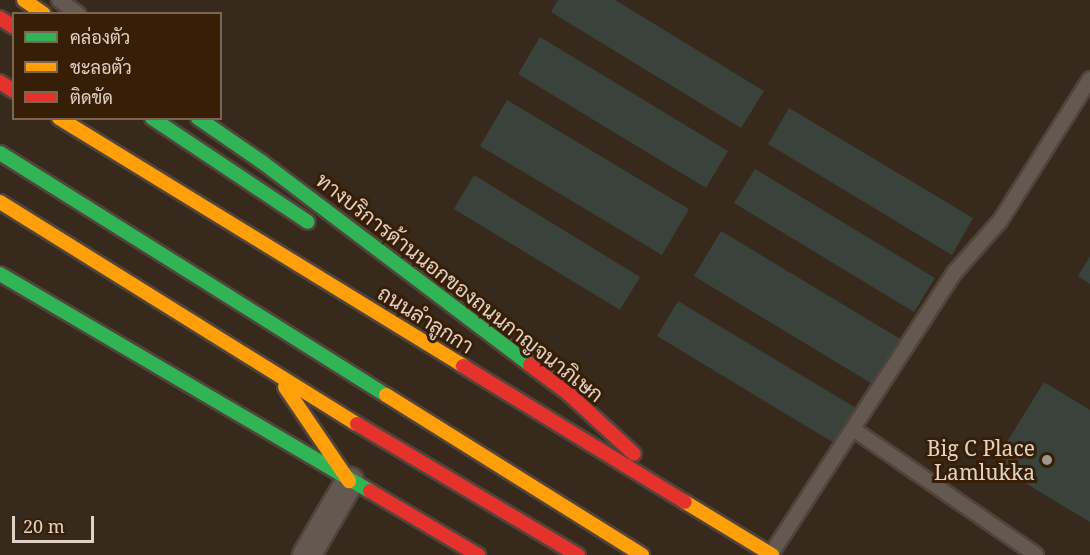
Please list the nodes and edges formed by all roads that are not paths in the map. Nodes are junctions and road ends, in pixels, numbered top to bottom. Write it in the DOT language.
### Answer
graph roads {
  1 [pos="24,0"];
  2 [pos="61,0"];
  3 [pos="41,12"];
  4 [pos="76,12"];
  5 [pos="1090,79"];
  6 [pos="224,119"];
  7 [pos="62,120"];
  8 [pos="155,120"];
  9 [pos="201,120"];
  10 [pos="0,153"];
  11 [pos="262,162"];
  12 [pos="0,202"];
  13 [pos="321,230"];
  14 [pos="380,270"];
  15 [pos="0,274"];
  16 [pos="279,378"];
  17 [pos="569,394"];
  18 [pos="853,429"];
  19 [pos="349,481"];
  20 [pos="685,502"];
  21 [pos="306,555"];
  22 [pos="478,555"];
  23 [pos="578,555"];
  24 [pos="642,555"];
  25 [pos="771,555"];
  26 [pos="1036,555"];
  1 -- 3 [label="main road"];
  2 -- 4 [label="lane"];
  5 -- 18 [label="lane"];
  6 -- 11 [label="lane"];
  7 -- 20 [label="main road, ถนนลำลูกกา"];
  8 -- 13 [label="main road"];
  9 -- 11 [label="main road, ทางบริการด้านนอกของถนนกาญจนาภิเษก"];
  10 -- 24 [label="main road"];
  11 -- 17 [label="main road, ทางบริการด้านนอกของถนนกาญจนาภิเษก"];
  12 -- 16 [label="main road"];
  14 -- 17 [label="main road"];
  15 -- 19 [label="main road"];
  16 -- 19 [label="main road"];
  16 -- 23 [label="main road"];
  17 -- 20 [label="main road, ทางบริการด้านนอกของถนนกาญจนาภิเษก"];
  18 -- 25 [label="lane"];
  18 -- 26 [label="lane"];
  19 -- 21 [label="street"];
  19 -- 22 [label="main road"];
  20 -- 25 [label="main road, ถนนลำลูกกา"];
}
